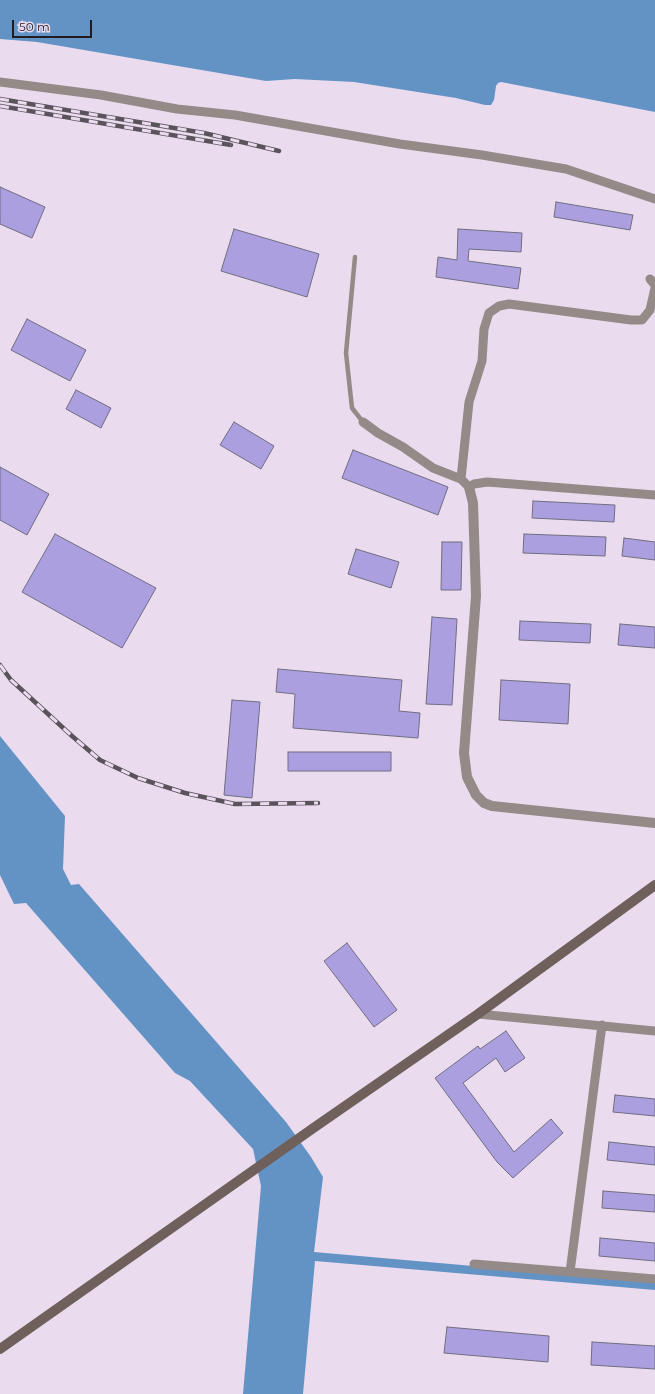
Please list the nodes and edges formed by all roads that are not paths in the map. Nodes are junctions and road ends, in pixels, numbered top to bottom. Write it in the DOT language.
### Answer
graph roads {
  1 [pos="0,82"];
  2 [pos="655,199"];
  3 [pos="355,256"];
  4 [pos="655,288"];
  5 [pos="363,422"];
  6 [pos="461,479"];
  7 [pos="469,487"];
  8 [pos="655,494"];
  9 [pos="655,823"];
  10 [pos="655,885"];
  11 [pos="478,1014"];
  12 [pos="602,1025"];
  13 [pos="655,1031"];
  14 [pos="474,1264"];
  15 [pos="570,1272"];
  16 [pos="655,1279"];
  17 [pos="0,1349"];
  1 -- 2 [label="street"];
  3 -- 5 [label="lane"];
  4 -- 6 [label="street"];
  5 -- 6 [label="street"];
  6 -- 7 [label="street"];
  7 -- 8 [label="street"];
  7 -- 9 [label="street"];
  10 -- 11 [label="main road"];
  11 -- 12 [label="street"];
  11 -- 17 [label="main road"];
  12 -- 13 [label="street"];
  12 -- 15 [label="street"];
  14 -- 15 [label="street"];
  15 -- 16 [label="street"];
}
